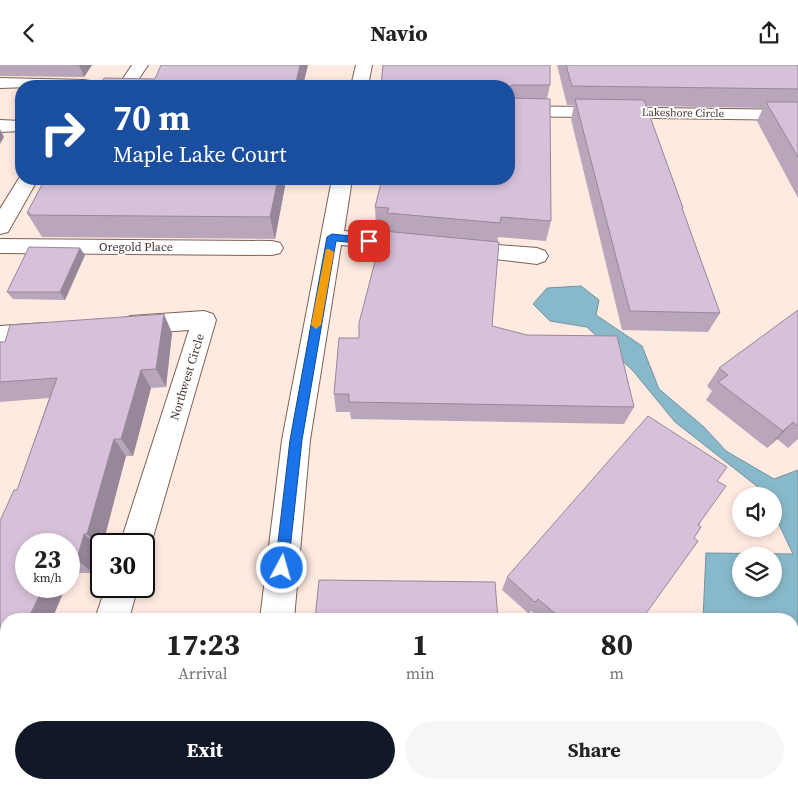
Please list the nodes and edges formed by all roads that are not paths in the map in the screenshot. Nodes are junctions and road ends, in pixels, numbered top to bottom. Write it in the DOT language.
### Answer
graph roads {
  1 [pos="140,65"];
  2 [pos="364,65"];
  3 [pos="130,80"];
  4 [pos="361,80"];
  5 [pos="0,83"];
  6 [pos="15,83"];
  7 [pos="515,111"];
  8 [pos="798,115"];
  9 [pos="0,126"];
  10 [pos="15,126"];
  11 [pos="24,185"];
  12 [pos="341,185"];
  13 [pos="0,227"];
  14 [pos="332,237"];
  15 [pos="0,246"];
  16 [pos="272,248"];
  17 [pos="537,256"];
  18 [pos="107,327"];
  19 [pos="68,330"];
  20 [pos="0,335"];
  21 [pos="138,533"];
  22 [pos="118,598"];
  23 [pos="114,613"];
  24 [pos="278,613"];
  1 -- 3 [label="street"];
  2 -- 4 [label="street"];
  5 -- 6 [label="street"];
  7 -- 8 [label="street, Lakeshore Circle"];
  9 -- 10 [label="street"];
  11 -- 13 [label="street"];
  12 -- 14 [label="street"];
  14 -- 17 [label="street"];
  14 -- 24 [label="street"];
  15 -- 16 [label="street, Oregold Place"];
  18 -- 21 [label="street, Northwest Circle"];
  19 -- 20 [label="street"];
  22 -- 23 [label="street"];
}
